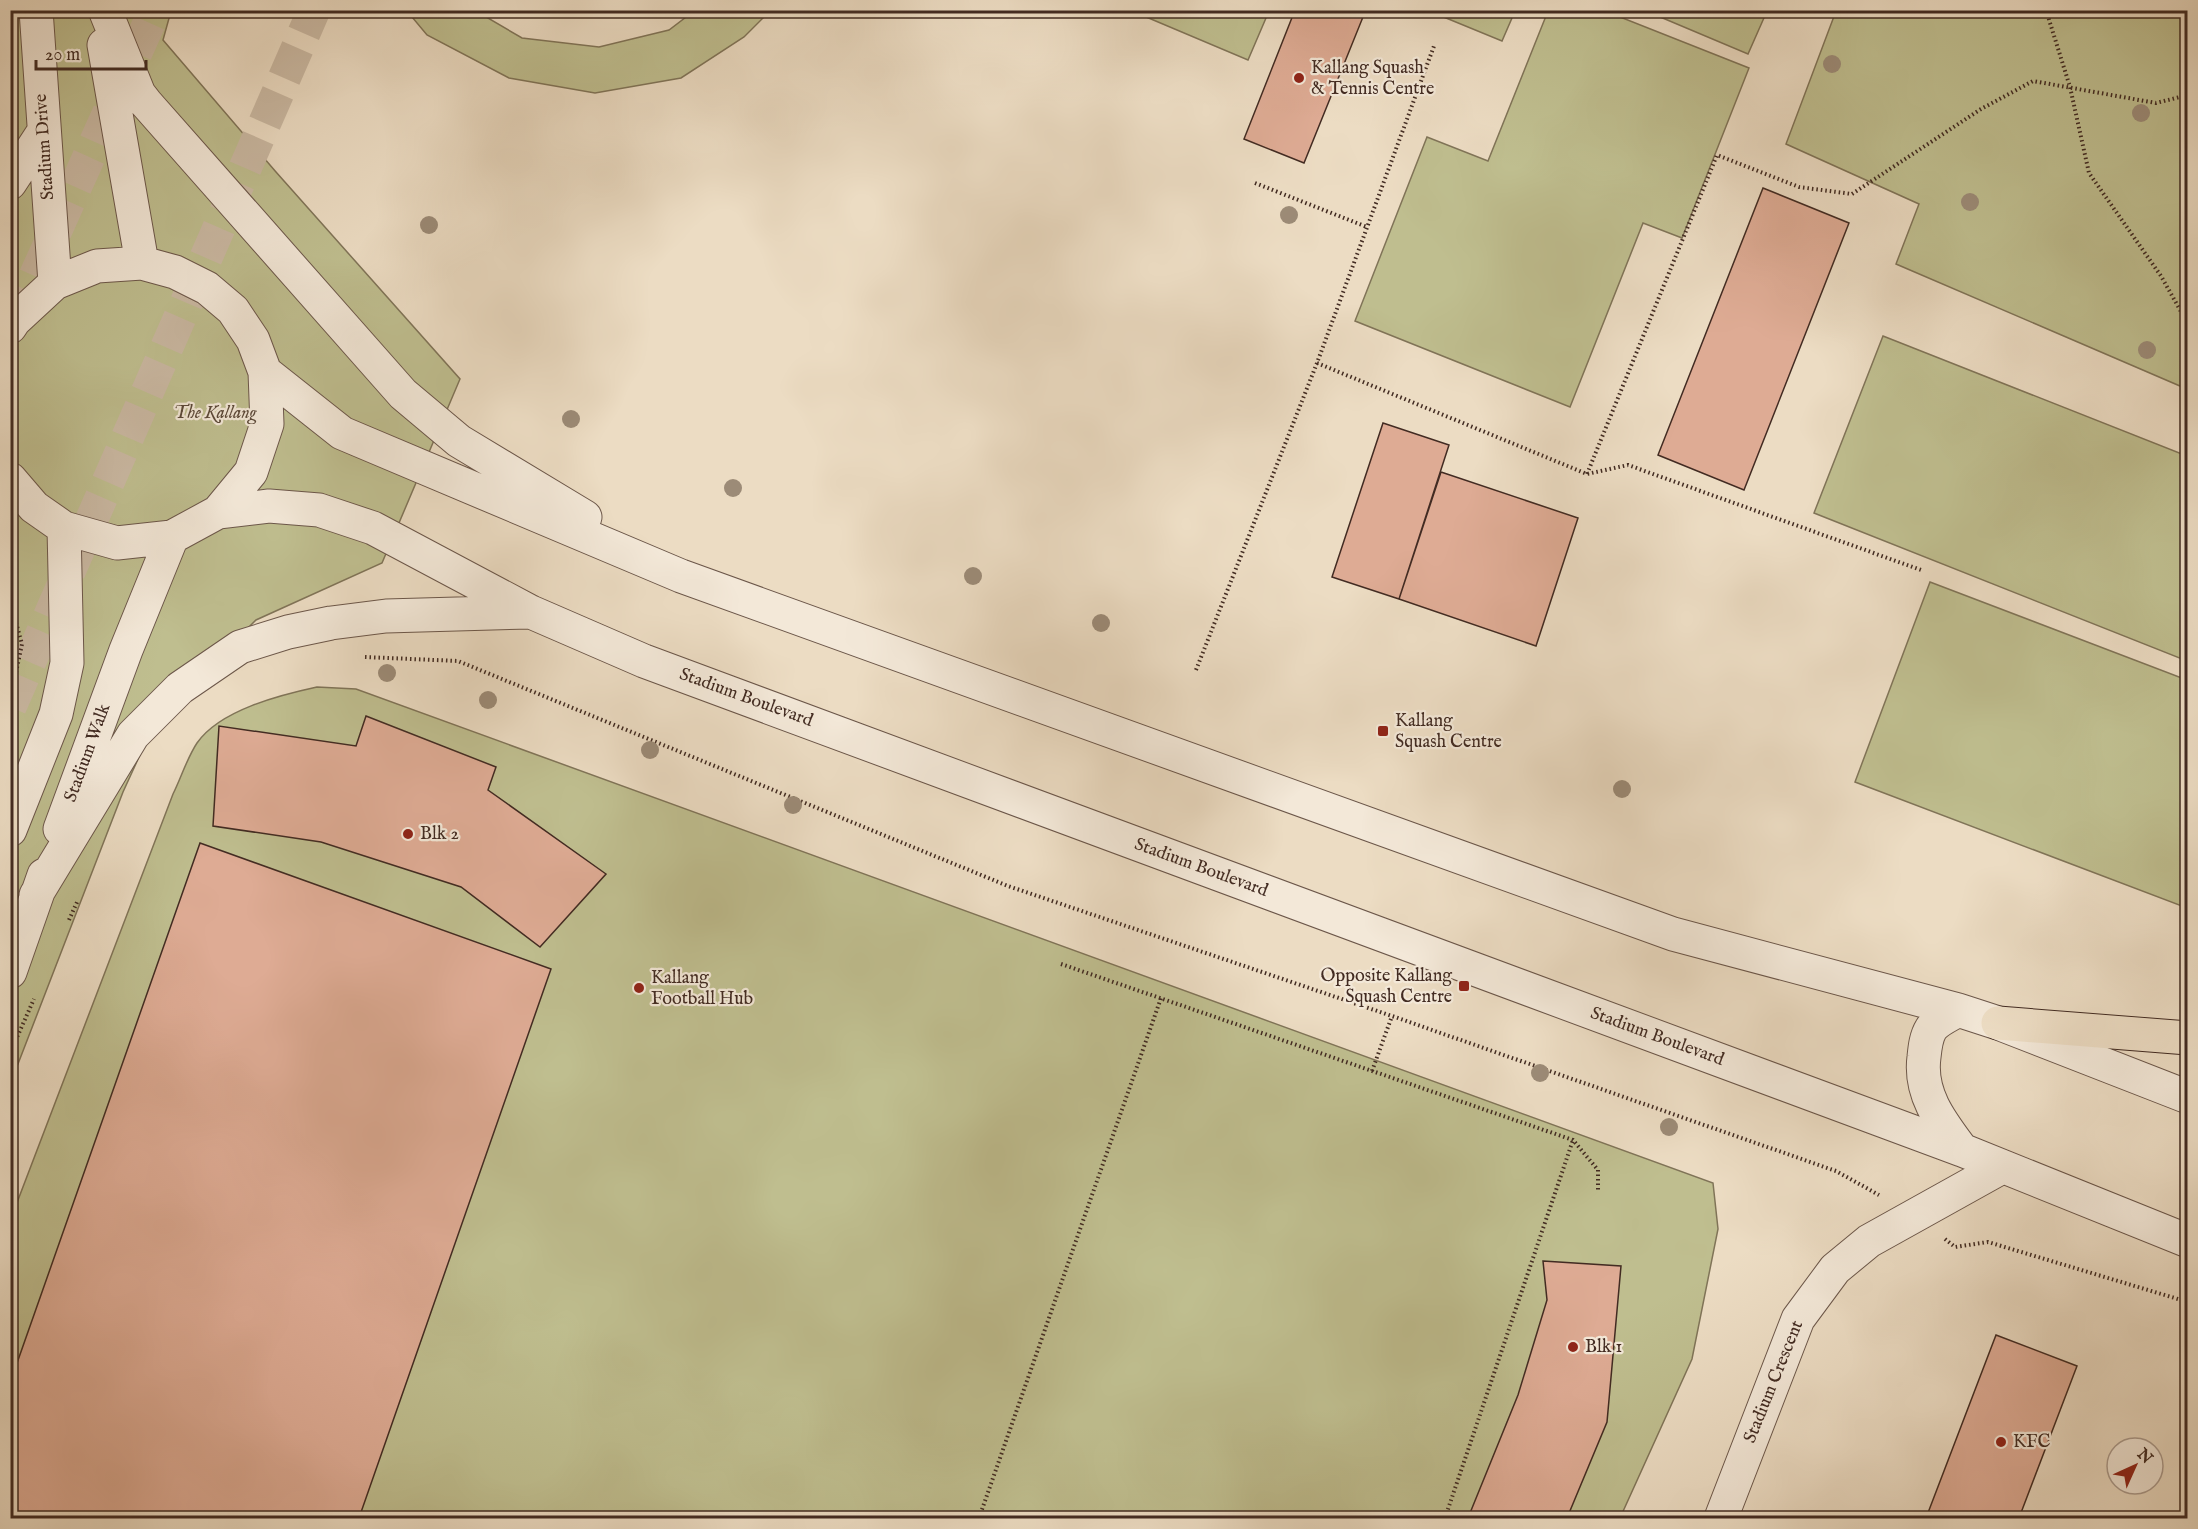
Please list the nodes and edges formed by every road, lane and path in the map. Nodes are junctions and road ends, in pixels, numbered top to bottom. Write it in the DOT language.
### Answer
graph roads {
  1 [pos="36,10"];
  2 [pos="98,10"];
  3 [pos="105,10"];
  4 [pos="2046,10"];
  5 [pos="1434,46"];
  6 [pos="2070,87"];
  7 [pos="2187,95"];
  8 [pos="44,131"];
  9 [pos="10,183"];
  10 [pos="1255,183"];
  11 [pos="1367,227"];
  12 [pos="142,263"];
  13 [pos="55,283"];
  14 [pos="12,322"];
  15 [pos="2187,324"];
  16 [pos="1317,363"];
  17 [pos="265,372"];
  18 [pos="1587,474"];
  19 [pos="10,479"];
  20 [pos="218,512"];
  21 [pos="64,528"];
  22 [pos="172,537"];
  23 [pos="1921,570"];
  24 [pos="681,576"];
  25 [pos="10,601"];
  26 [pos="531,612"];
  27 [pos="354,656"];
  28 [pos="1196,670"];
  29 [pos="10,701"];
  30 [pos="10,830"];
  31 [pos="36,895"];
  32 [pos="78,899"];
  33 [pos="68,921"];
  34 [pos="1061,964"];
  35 [pos="10,972"];
  36 [pos="34,998"];
  37 [pos="1161,998"];
  38 [pos="1958,1010"];
  39 [pos="1392,1016"];
  40 [pos="1998,1023"];
  41 [pos="2187,1038"];
  42 [pos="10,1053"];
  43 [pos="1372,1071"];
  44 [pos="2187,1097"];
  45 [pos="1573,1140"];
  46 [pos="1962,1150"];
  47 [pos="2002,1167"];
  48 [pos="1598,1190"];
  49 [pos="1914,1215"];
  50 [pos="2187,1241"];
  51 [pos="2187,1302"];
  52 [pos="979,1518"];
  53 [pos="1445,1518"];
  54 [pos="1721,1518"];
  1 -- 8 [label="street, Stadium Drive"];
  2 -- 12 [label="street"];
  3 -- 24 [label="street"];
  4 -- 6 [label="path"];
  5 -- 11 [label="path"];
  6 -- 7 [label="path"];
  6 -- 15 [label="path"];
  6 -- 18 [label="path"];
  8 -- 9 [label="street"];
  8 -- 13 [label="street, Stadium Drive"];
  10 -- 11 [label="path"];
  11 -- 16 [label="path"];
  12 -- 13 [label="street, Stadium Boulevard"];
  12 -- 17 [label="street, Stadium Boulevard"];
  13 -- 14 [label="street, Stadium Boulevard"];
  16 -- 18 [label="path"];
  16 -- 28 [label="path"];
  17 -- 20 [label="street, Stadium Boulevard"];
  17 -- 24 [label="street"];
  18 -- 23 [label="path"];
  19 -- 21 [label="street, Stadium Boulevard"];
  20 -- 22 [label="street, Stadium Boulevard"];
  20 -- 26 [label="street, Stadium Boulevard"];
  21 -- 22 [label="street, Stadium Boulevard"];
  21 -- 30 [label="street"];
  22 -- 31 [label="street, Stadium Walk"];
  24 -- 38 [label="street"];
  25 -- 29 [label="path"];
  26 -- 31 [label="street"];
  26 -- 46 [label="street, Stadium Boulevard"];
  27 -- 39 [label="path"];
  31 -- 35 [label="street, Stadium Walk"];
  32 -- 33 [label="path"];
  34 -- 37 [label="path"];
  36 -- 42 [label="path"];
  37 -- 43 [label="path"];
  37 -- 52 [label="path"];
  38 -- 40 [label="street"];
  38 -- 46 [label="street"];
  39 -- 43 [label="path"];
  39 -- 49 [label="path"];
  40 -- 41 [label="main road"];
  40 -- 44 [label="street"];
  43 -- 45 [label="path"];
  45 -- 48 [label="path"];
  45 -- 53 [label="path"];
  46 -- 47 [label="street, Stadium Boulevard"];
  47 -- 49 [label="street, Stadium Crescent"];
  47 -- 50 [label="street, Stadium Boulevard"];
  49 -- 51 [label="path"];
  49 -- 54 [label="street, Stadium Crescent"];
}
